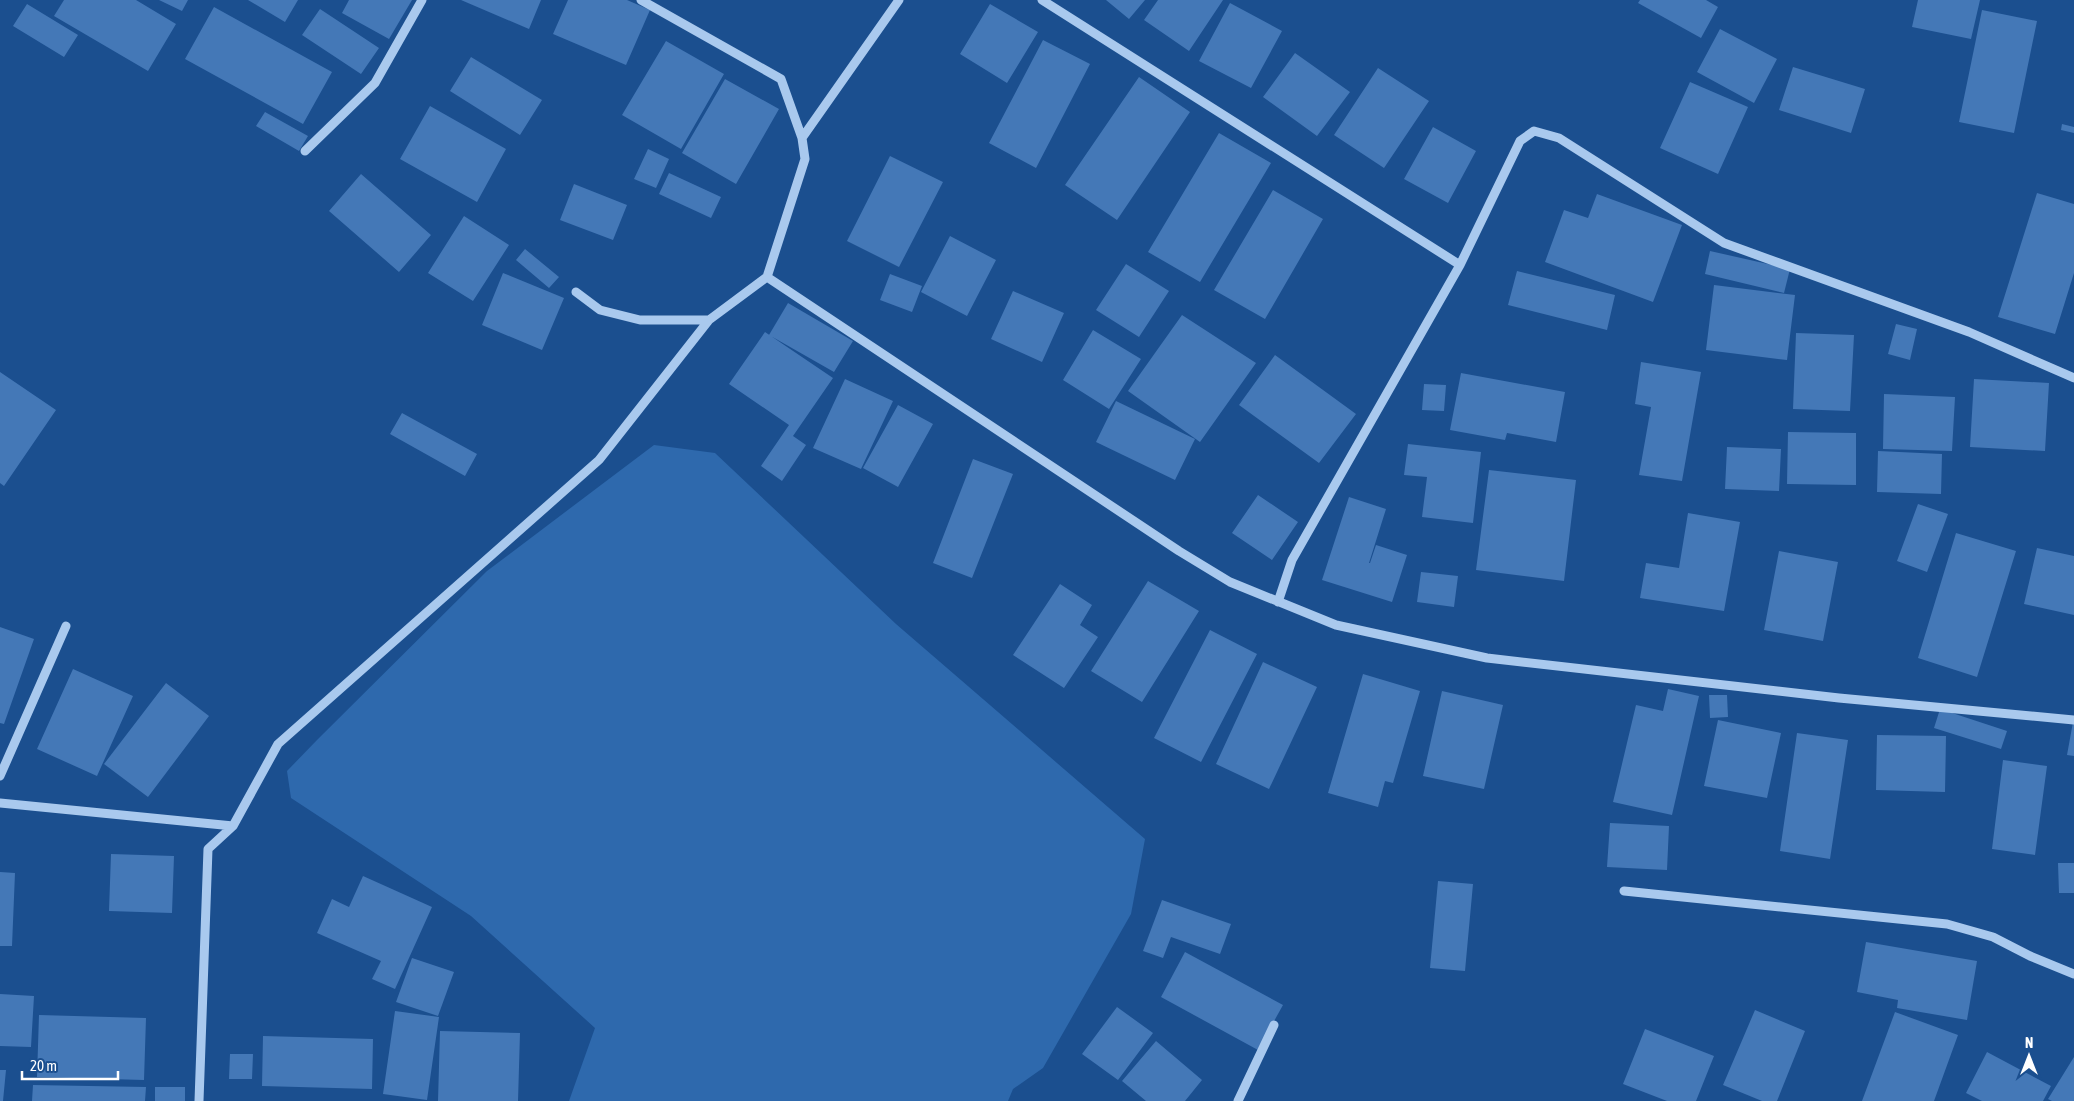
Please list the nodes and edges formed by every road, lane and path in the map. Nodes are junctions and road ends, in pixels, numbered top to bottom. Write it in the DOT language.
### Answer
graph roads {
  1 [pos="422,0"];
  2 [pos="642,0"];
  3 [pos="899,0"];
  4 [pos="1042,0"];
  5 [pos="802,138"];
  6 [pos="305,151"];
  7 [pos="1460,265"];
  8 [pos="767,277"];
  9 [pos="576,292"];
  10 [pos="709,320"];
  11 [pos="2074,378"];
  12 [pos="1278,602"];
  13 [pos="66,626"];
  14 [pos="2074,720"];
  15 [pos="0,776"];
  16 [pos="0,803"];
  17 [pos="233,826"];
  18 [pos="1624,891"];
  19 [pos="2074,974"];
  20 [pos="1274,1025"];
  21 [pos="199,1101"];
  22 [pos="1238,1101"];
  1 -- 6 [label="street"];
  2 -- 5 [label="street"];
  3 -- 5 [label="street"];
  4 -- 7 [label="street"];
  5 -- 8 [label="street"];
  7 -- 11 [label="street"];
  7 -- 12 [label="street"];
  8 -- 10 [label="street"];
  8 -- 12 [label="street"];
  9 -- 10 [label="street"];
  10 -- 17 [label="street"];
  12 -- 14 [label="street"];
  13 -- 15 [label="street"];
  16 -- 17 [label="street"];
  17 -- 21 [label="street"];
  18 -- 19 [label="street"];
  20 -- 22 [label="street"];
}
